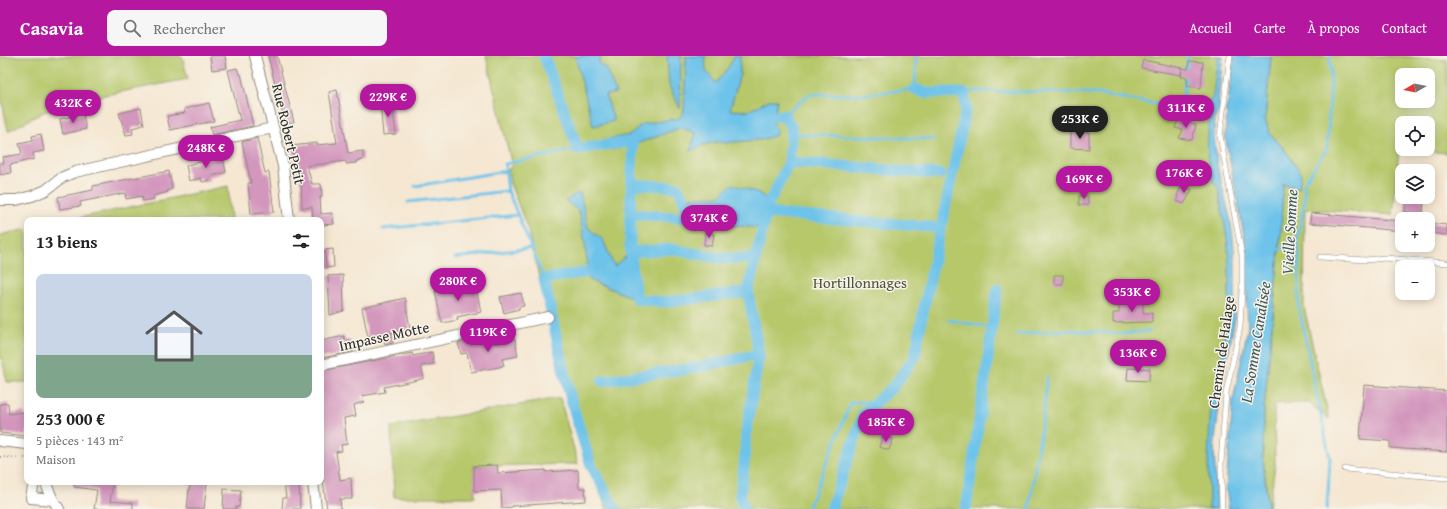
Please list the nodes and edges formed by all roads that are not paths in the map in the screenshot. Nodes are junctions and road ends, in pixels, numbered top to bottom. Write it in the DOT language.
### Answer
graph roads {
  1 [pos="255,56"];
  2 [pos="1230,56"];
  3 [pos="273,128"];
  4 [pos="0,200"];
  5 [pos="289,217"];
  6 [pos="1320,257"];
  7 [pos="1447,263"];
  8 [pos="548,317"];
  9 [pos="324,364"];
  10 [pos="0,441"];
  11 [pos="24,444"];
  12 [pos="1345,469"];
  13 [pos="1447,478"];
  14 [pos="34,485"];
  15 [pos="47,485"];
  16 [pos="313,485"];
  17 [pos="53,500"];
  18 [pos="60,509"];
  19 [pos="316,509"];
  20 [pos="1222,509"];
  1 -- 3 [label="street, Rue Robert Petit"];
  2 -- 20 [label="lane, Chemin de Halage"];
  3 -- 4 [label="street"];
  3 -- 5 [label="street, Rue Robert Petit"];
  6 -- 7 [label="lane"];
  8 -- 9 [label="street, Impasse Motte"];
  10 -- 11 [label="street"];
  12 -- 13 [label="lane"];
  14 -- 17 [label="street"];
  15 -- 17 [label="street"];
  16 -- 19 [label="street"];
  17 -- 18 [label="street"];
}
